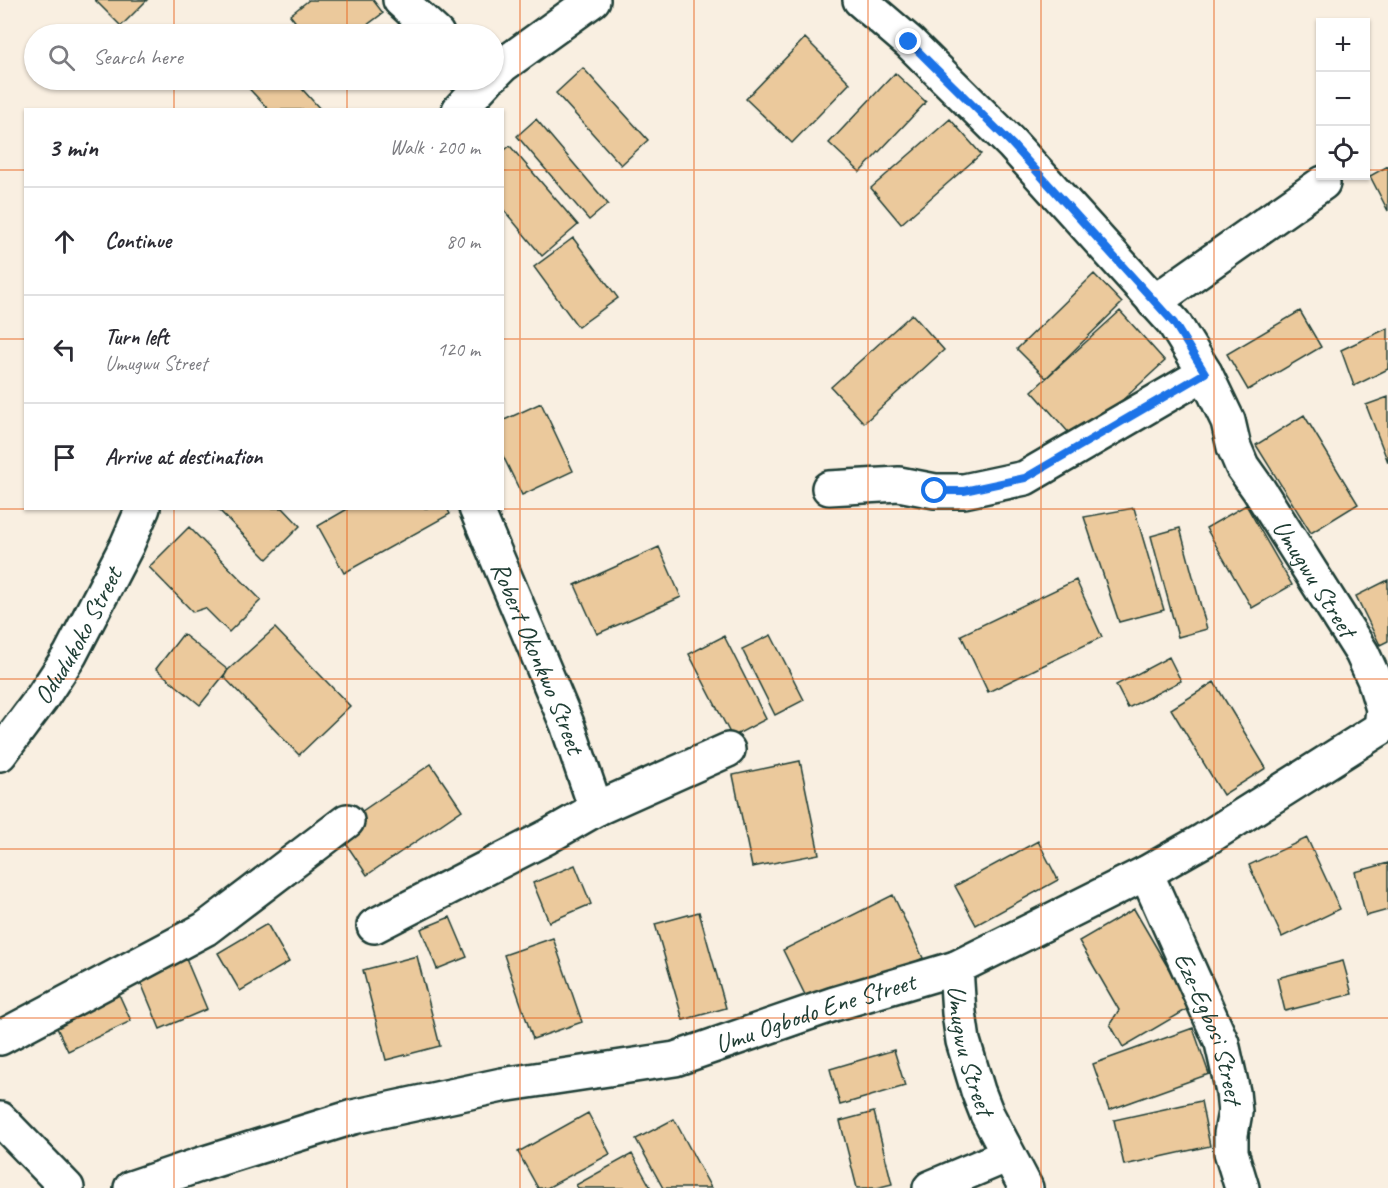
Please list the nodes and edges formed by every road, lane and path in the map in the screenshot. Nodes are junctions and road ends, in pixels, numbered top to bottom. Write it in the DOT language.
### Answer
graph roads {
  1 [pos="400,0"];
  2 [pos="593,0"];
  3 [pos="860,0"];
  4 [pos="426,24"];
  5 [pos="504,64"];
  6 [pos="478,90"];
  7 [pos="461,108"];
  8 [pos="1323,183"];
  9 [pos="1154,302"];
  10 [pos="1205,373"];
  11 [pos="829,488"];
  12 [pos="142,510"];
  13 [pos="477,510"];
  14 [pos="728,750"];
  15 [pos="0,754"];
  16 [pos="596,809"];
  17 [pos="347,821"];
  18 [pos="1146,873"];
  19 [pos="374,926"];
  20 [pos="956,968"];
  21 [pos="0,1038"];
  22 [pos="0,1119"];
  23 [pos="1008,1155"];
  24 [pos="67,1188"];
  25 [pos="131,1188"];
  26 [pos="930,1188"];
  27 [pos="1026,1188"];
  28 [pos="1242,1188"];
  1 -- 4 [label="main road"];
  2 -- 5 [label="main road"];
  3 -- 9 [label="main road, Umugwu Street"];
  6 -- 7 [label="main road"];
  8 -- 9 [label="main road"];
  9 -- 10 [label="main road, Umugwu Street"];
  10 -- 11 [label="main road"];
  10 -- 18 [label="main road, Umugwu Street"];
  12 -- 15 [label="main road, Odudukoko Street"];
  13 -- 16 [label="main road, Robert Okonkwo Street"];
  14 -- 16 [label="main road"];
  16 -- 19 [label="main road"];
  17 -- 21 [label="main road"];
  18 -- 20 [label="main road, Umugwu Street"];
  18 -- 28 [label="main road, Eze-Egbosi Street"];
  20 -- 23 [label="main road, Umugwu Street"];
  20 -- 25 [label="main road, Umu Ogbodo Ene Street"];
  22 -- 24 [label="main road"];
  23 -- 26 [label="main road"];
  23 -- 27 [label="main road, Umugwu Street"];
}
